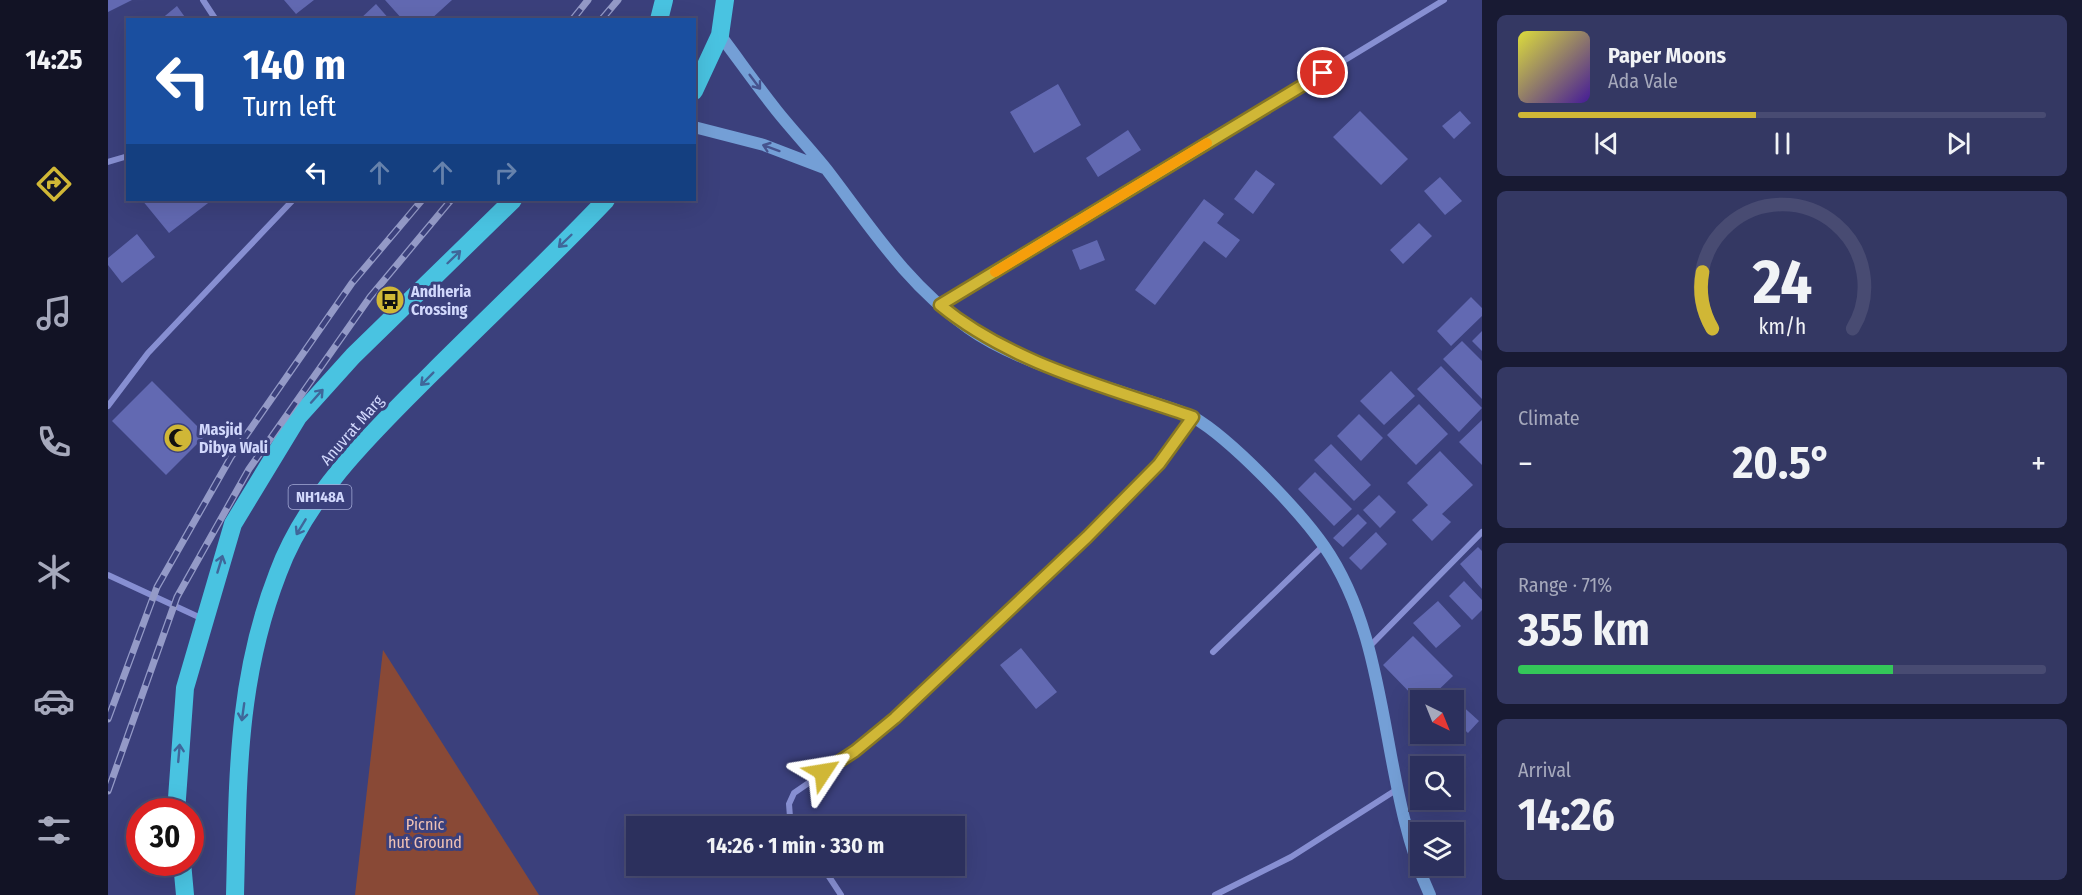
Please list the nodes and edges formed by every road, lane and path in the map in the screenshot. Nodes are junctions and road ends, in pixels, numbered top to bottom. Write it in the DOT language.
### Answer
graph roads {
  1 [pos="203,0"];
  2 [pos="664,0"];
  3 [pos="725,0"];
  4 [pos="1444,0"];
  5 [pos="215,18"];
  6 [pos="660,18"];
  7 [pos="720,35"];
  8 [pos="696,87"];
  9 [pos="696,128"];
  10 [pos="126,157"];
  11 [pos="108,162"];
  12 [pos="825,168"];
  13 [pos="292,201"];
  14 [pos="512,201"];
  15 [pos="605,201"];
  16 [pos="940,305"];
  17 [pos="108,406"];
  18 [pos="1193,417"];
  19 [pos="1482,532"];
  20 [pos="1324,545"];
  21 [pos="108,575"];
  22 [pos="203,619"];
  23 [pos="1367,648"];
  24 [pos="1213,652"];
  25 [pos="1396,790"];
  26 [pos="177,798"];
  27 [pos="790,816"];
  28 [pos="184,876"];
  29 [pos="829,876"];
  30 [pos="186,895"];
  31 [pos="236,895"];
  32 [pos="841,895"];
  33 [pos="1215,895"];
  34 [pos="1430,895"];
  1 -- 5 [label="street"];
  2 -- 6 [label="highway"];
  3 -- 7 [label="highway"];
  4 -- 16 [label="street"];
  7 -- 8 [label="highway"];
  7 -- 12 [label="street, one-way"];
  12 -- 9 [label="street, one-way"];
  10 -- 11 [label="street"];
  12 -- 16 [label="street"];
  13 -- 17 [label="street"];
  22 -- 14 [label="highway, one-way"];
  15 -- 31 [label="highway, Anuvrat Marg / NH148A, one-way"];
  16 -- 18 [label="street"];
  18 -- 20 [label="street"];
  18 -- 27 [label="street"];
  19 -- 23 [label="street"];
  20 -- 23 [label="street"];
  20 -- 24 [label="street"];
  21 -- 22 [label="street"];
  26 -- 22 [label="highway, one-way"];
  23 -- 25 [label="street"];
  25 -- 33 [label="street"];
  25 -- 34 [label="street"];
  28 -- 30 [label="highway"];
  29 -- 32 [label="street"];
}
